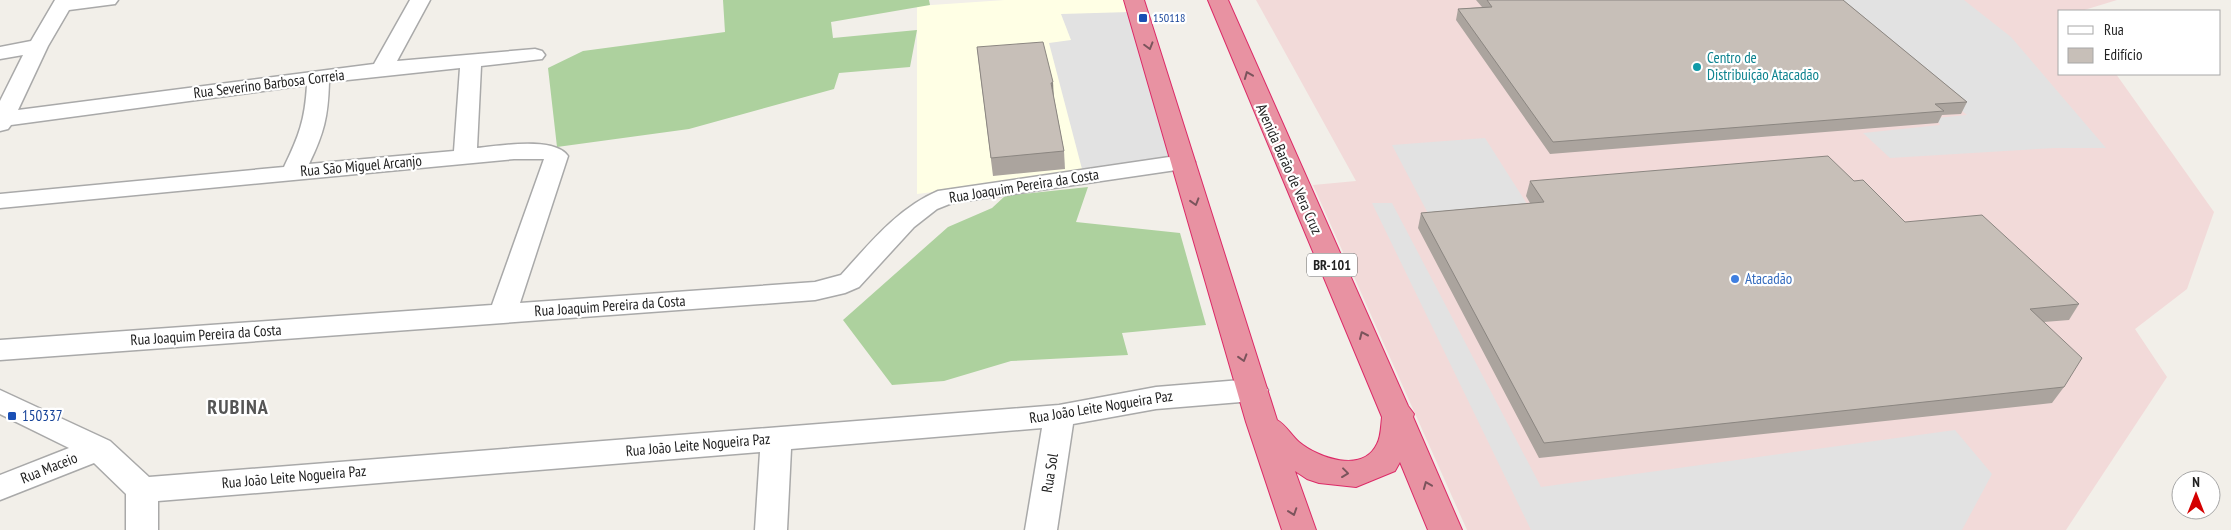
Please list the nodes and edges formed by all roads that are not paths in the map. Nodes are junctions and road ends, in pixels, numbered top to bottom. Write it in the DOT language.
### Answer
graph roads {
  1 [pos="108,0"];
  2 [pos="420,0"];
  3 [pos="1134,0"];
  4 [pos="1218,0"];
  5 [pos="64,2"];
  6 [pos="38,46"];
  7 [pos="0,53"];
  8 [pos="534,55"];
  9 [pos="471,61"];
  10 [pos="382,69"];
  11 [pos="318,78"];
  12 [pos="2,121"];
  13 [pos="464,156"];
  14 [pos="1183,162"];
  15 [pos="293,173"];
  16 [pos="0,201"];
  17 [pos="504,314"];
  18 [pos="0,350"];
  19 [pos="1253,390"];
  20 [pos="0,402"];
  21 [pos="1398,414"];
  22 [pos="1059,416"];
  23 [pos="1262,422"];
  24 [pos="776,439"];
  25 [pos="99,449"];
  26 [pos="0,488"];
  27 [pos="142,490"];
  28 [pos="142,530"];
  29 [pos="771,530"];
  30 [pos="1042,530"];
  31 [pos="1299,530"];
  32 [pos="1445,530"];
  1 -- 5 [label="street"];
  2 -- 10 [label="street"];
  3 -- 14 [label="highway, one-way"];
  21 -- 4 [label="highway, Avenida Barão de Vera Cruz / BR-101, one-way"];
  5 -- 6 [label="street"];
  6 -- 7 [label="street"];
  6 -- 12 [label="street"];
  8 -- 9 [label="street, Rua Severino Barbosa Correia"];
  9 -- 10 [label="street, Rua Severino Barbosa Correia"];
  9 -- 13 [label="street"];
  10 -- 11 [label="street, Rua Severino Barbosa Correia"];
  11 -- 12 [label="street, Rua Severino Barbosa Correia"];
  11 -- 15 [label="street"];
  13 -- 15 [label="street, Rua São Miguel Arcanjo"];
  13 -- 17 [label="street, Rua São Miguel Arcanjo"];
  14 -- 17 [label="street, Rua Joaquim Pereira da Costa"];
  14 -- 19 [label="highway, one-way"];
  15 -- 16 [label="street, Rua São Miguel Arcanjo"];
  17 -- 18 [label="street, Rua Joaquim Pereira da Costa"];
  19 -- 22 [label="street, Rua João Leite Nogueira Paz"];
  19 -- 23 [label="highway"];
  20 -- 25 [label="street"];
  23 -- 21 [label="highway, one-way"];
  32 -- 21 [label="highway, Avenida Barão de Vera Cruz / BR-101, one-way"];
  22 -- 24 [label="street, Rua João Leite Nogueira Paz"];
  22 -- 30 [label="street, Rua Sol"];
  23 -- 31 [label="highway, one-way"];
  24 -- 27 [label="street, Rua João Leite Nogueira Paz"];
  24 -- 29 [label="street"];
  25 -- 26 [label="street, Rua Maceio"];
  25 -- 27 [label="street"];
  27 -- 28 [label="street"];
}
